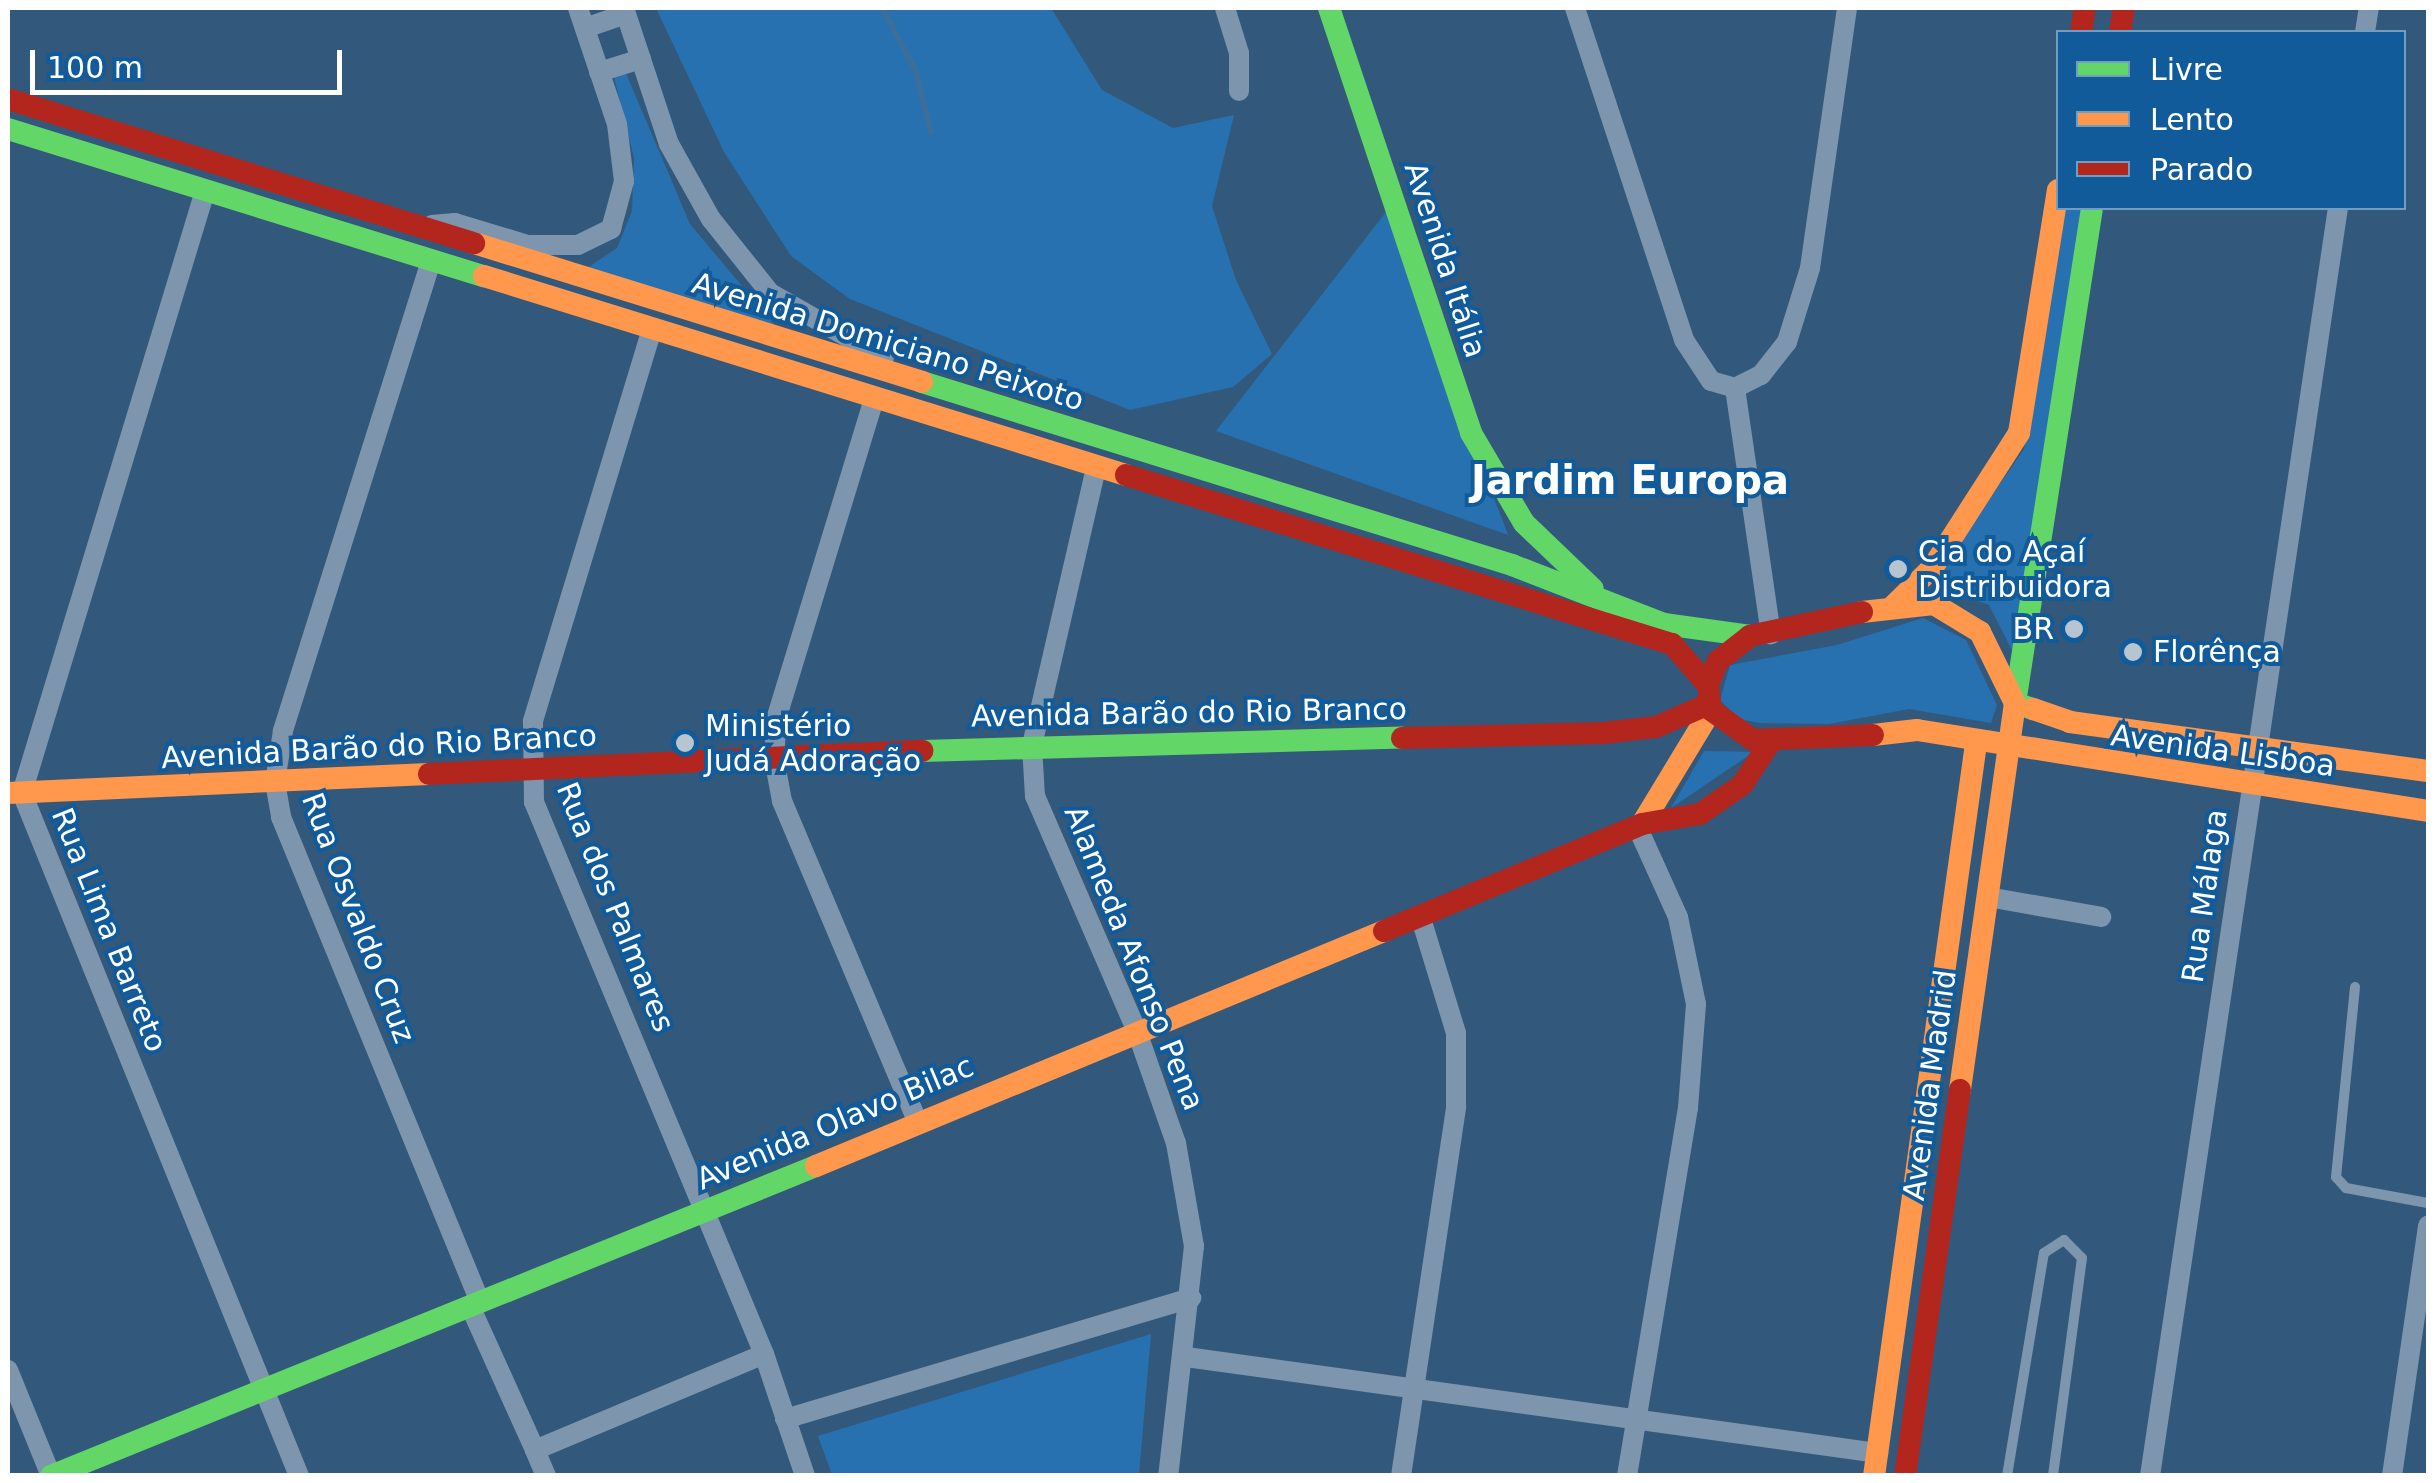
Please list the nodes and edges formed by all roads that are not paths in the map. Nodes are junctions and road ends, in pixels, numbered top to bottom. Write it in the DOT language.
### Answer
graph roads {
  1 [pos="1224,8"];
  2 [pos="1330,8"];
  3 [pos="1576,8"];
  4 [pos="1847,8"];
  5 [pos="625,11"];
  6 [pos="581,18"];
  7 [pos="641,60"];
  8 [pos="600,72"];
  9 [pos="1240,90"];
  10 [pos="8,99"];
  11 [pos="8,129"];
  12 [pos="205,190"];
  13 [pos="2056,202"];
  14 [pos="2092,210"];
  15 [pos="2338,210"];
  16 [pos="420,225"];
  17 [pos="432,261"];
  18 [pos="652,329"];
  19 [pos="1735,388"];
  20 [pos="874,399"];
  21 [pos="1018,415"];
  22 [pos="1096,468"];
  23 [pos="1524,523"];
  24 [pos="1512,565"];
  25 [pos="1604,599"];
  26 [pos="1894,605"];
  27 [pos="1760,635"];
  28 [pos="1709,700"];
  29 [pos="2015,703"];
  30 [pos="1769,744"];
  31 [pos="1976,744"];
  32 [pos="1032,746"];
  33 [pos="2254,746"];
  34 [pos="2009,750"];
  35 [pos="774,758"];
  36 [pos="532,770"];
  37 [pos="2428,771"];
  38 [pos="274,782"];
  39 [pos="2252,786"];
  40 [pos="11,792"];
  41 [pos="2428,811"];
  42 [pos="1639,825"];
  43 [pos="1988,896"];
  44 [pos="1420,914"];
  45 [pos="2101,917"];
  46 [pos="2355,987"];
  47 [pos="1136,1028"];
  48 [pos="917,1121"];
  49 [pos="2428,1203"];
  50 [pos="706,1210"];
  51 [pos="2428,1226"];
  52 [pos="1190,1298"];
  53 [pos="475,1304"];
  54 [pos="764,1354"];
  55 [pos="1186,1357"];
  56 [pos="8,1370"];
  57 [pos="1413,1391"];
  58 [pos="266,1394"];
  59 [pos="785,1420"];
  60 [pos="1637,1420"];
  61 [pos="535,1450"];
  62 [pos="1876,1464"];
  63 [pos="51,1476"];
  64 [pos="299,1476"];
  65 [pos="546,1476"];
  66 [pos="806,1476"];
  67 [pos="1168,1476"];
  68 [pos="1401,1476"];
  69 [pos="1627,1476"];
  70 [pos="1904,1476"];
  71 [pos="2006,1476"];
  72 [pos="2053,1476"];
  73 [pos="2150,1476"];
  74 [pos="2392,1476"];
  1 -- 9 [label="street"];
  2 -- 23 [label="main road, Avenida Itália"];
  3 -- 19 [label="street"];
  4 -- 19 [label="street"];
  5 -- 6 [label="street"];
  5 -- 7 [label="street"];
  6 -- 8 [label="street"];
  7 -- 8 [label="street"];
  7 -- 21 [label="street"];
  8 -- 16 [label="street"];
  10 -- 16 [label="main road, Avenida Domiciano Peixoto"];
  11 -- 12 [label="main road, Avenida Domiciano Peixoto"];
  12 -- 17 [label="main road, Avenida Domiciano Peixoto"];
  12 -- 40 [label="street, Rua Lima Barreto"];
  13 -- 26 [label="main road"];
  14 -- 29 [label="main road, Avenida Madrid"];
  15 -- 33 [label="street, Rua Málaga"];
  16 -- 21 [label="main road, Avenida Domiciano Peixoto"];
  17 -- 18 [label="main road, Avenida Domiciano Peixoto"];
  17 -- 38 [label="street, Rua Osvaldo Cruz"];
  18 -- 20 [label="main road, Avenida Domiciano Peixoto"];
  18 -- 36 [label="street, Rua dos Palmares"];
  19 -- 27 [label="street"];
  20 -- 22 [label="main road, Avenida Domiciano Peixoto"];
  20 -- 35 [label="street"];
  21 -- 24 [label="main road, Avenida Domiciano Peixoto"];
  22 -- 28 [label="main road, Avenida Domiciano Peixoto"];
  22 -- 32 [label="street, Alameda Afonso Pena"];
  23 -- 24 [label="main road"];
  23 -- 25 [label="main road, Avenida Itália"];
  24 -- 25 [label="main road, Avenida Domiciano Peixoto"];
  25 -- 27 [label="main road, Avenida Domiciano Peixoto"];
  26 -- 27 [label="main road"];
  26 -- 29 [label="main road, Avenida Madrid"];
  27 -- 28 [label="main road"];
  28 -- 30 [label="main road, Avenida Domiciano Peixoto"];
  28 -- 32 [label="main road, Avenida Barão do Rio Branco"];
  28 -- 42 [label="main road"];
  29 -- 33 [label="main road, Avenida Lisboa"];
  29 -- 34 [label="main road, Avenida Madrid"];
  30 -- 31 [label="main road, Avenida Lisboa"];
  30 -- 42 [label="main road, Avenida Olavo Bilac"];
  31 -- 34 [label="main road, Avenida Lisboa"];
  31 -- 62 [label="main road, Avenida Madrid"];
  32 -- 35 [label="main road, Avenida Barão do Rio Branco"];
  32 -- 47 [label="street, Alameda Afonso Pena"];
  33 -- 37 [label="main road, Avenida Lisboa"];
  33 -- 39 [label="street, Rua Málaga"];
  34 -- 39 [label="main road, Avenida Lisboa"];
  34 -- 43 [label="main road, Avenida Madrid"];
  35 -- 36 [label="main road, Avenida Barão do Rio Branco"];
  35 -- 48 [label="street"];
  36 -- 38 [label="main road, Avenida Barão do Rio Branco"];
  36 -- 50 [label="street, Rua dos Palmares"];
  38 -- 40 [label="main road, Avenida Barão do Rio Branco"];
  38 -- 53 [label="street, Rua Osvaldo Cruz"];
  39 -- 41 [label="main road, Avenida Lisboa"];
  39 -- 73 [label="street, Rua Málaga"];
  40 -- 58 [label="street, Rua Lima Barreto"];
  42 -- 44 [label="main road, Avenida Olavo Bilac"];
  42 -- 60 [label="street"];
  43 -- 45 [label="street"];
  43 -- 70 [label="main road, Avenida Madrid"];
  44 -- 47 [label="main road, Avenida Olavo Bilac"];
  44 -- 57 [label="street"];
  46 -- 49 [label="lane"];
  47 -- 48 [label="main road, Avenida Olavo Bilac"];
  47 -- 52 [label="street, Alameda Afonso Pena"];
  48 -- 50 [label="main road, Avenida Olavo Bilac"];
  50 -- 53 [label="main road, Avenida Olavo Bilac"];
  50 -- 54 [label="street, Rua dos Palmares"];
  51 -- 74 [label="street"];
  52 -- 55 [label="street, Alameda Afonso Pena"];
  52 -- 59 [label="street"];
  53 -- 58 [label="main road, Avenida Olavo Bilac"];
  53 -- 61 [label="street, Rua Osvaldo Cruz"];
  54 -- 59 [label="street, Rua dos Palmares"];
  54 -- 61 [label="street"];
  55 -- 57 [label="street"];
  55 -- 67 [label="street, Alameda Afonso Pena"];
  56 -- 63 [label="street"];
  57 -- 60 [label="street"];
  57 -- 68 [label="street"];
  58 -- 63 [label="main road, Avenida Olavo Bilac"];
  58 -- 64 [label="street, Rua Lima Barreto"];
  59 -- 66 [label="street, Rua dos Palmares"];
  60 -- 62 [label="street"];
  60 -- 69 [label="street"];
  61 -- 65 [label="street, Rua Osvaldo Cruz"];
  71 -- 72 [label="lane"];
}
